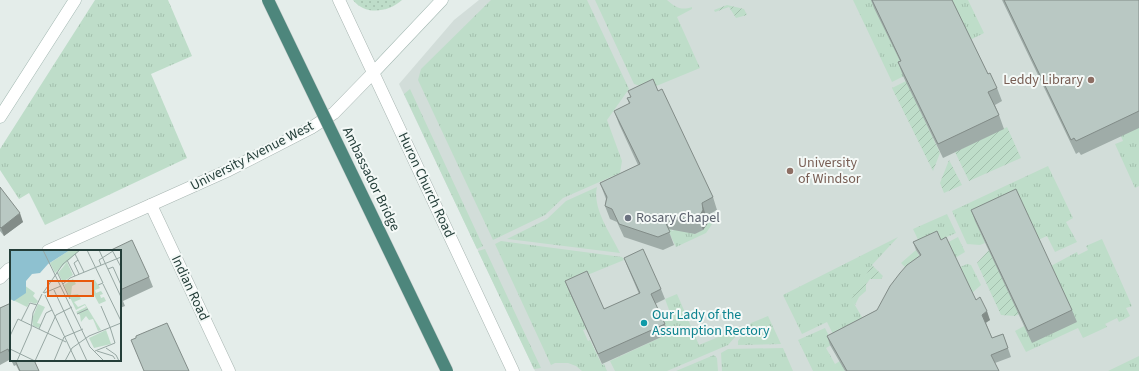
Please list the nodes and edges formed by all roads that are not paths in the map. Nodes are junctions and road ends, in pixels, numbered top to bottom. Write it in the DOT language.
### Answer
graph roads {
  1 [pos="75,0"];
  2 [pos="268,0"];
  3 [pos="339,0"];
  4 [pos="442,0"];
  5 [pos="373,73"];
  6 [pos="0,117"];
  7 [pos="151,205"];
  8 [pos="50,250"];
  9 [pos="7,269"];
  10 [pos="0,278"];
  11 [pos="229,371"];
  12 [pos="447,371"];
  13 [pos="513,371"];
  1 -- 6 [label="street"];
  2 -- 12 [label="highway, Ambassador Bridge, bridge"];
  3 -- 5 [label="street, Huron Church Road"];
  4 -- 5 [label="street, University Avenue West"];
  5 -- 7 [label="street, University Avenue West"];
  5 -- 13 [label="street, Huron Church Road"];
  7 -- 8 [label="street, University Avenue West"];
  7 -- 11 [label="street, Indian Road"];
  9 -- 10 [label="street"];
}
